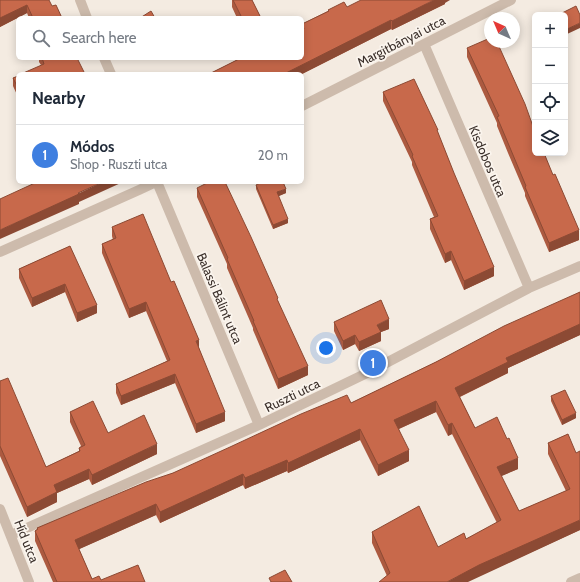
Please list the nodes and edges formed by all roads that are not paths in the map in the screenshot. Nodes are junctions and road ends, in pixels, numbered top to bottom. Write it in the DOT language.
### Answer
graph roads {
  1 [pos="80,0"];
  2 [pos="511,0"];
  3 [pos="86,16"];
  4 [pos="424,44"];
  5 [pos="105,60"];
  6 [pos="110,72"];
  7 [pos="304,105"];
  8 [pos="152,184"];
  9 [pos="157,184"];
  10 [pos="0,252"];
  11 [pos="580,266"];
  12 [pos="528,288"];
  13 [pos="259,425"];
  14 [pos="0,509"];
  15 [pos="10,535"];
  16 [pos="580,578"];
  17 [pos="30,582"];
  18 [pos="571,582"];
  1 -- 3 [label="street"];
  2 -- 4 [label="street, Margitbányai utca"];
  4 -- 7 [label="street, Margitbányai utca"];
  4 -- 12 [label="street, Kisdobos utca"];
  5 -- 6 [label="street"];
  8 -- 10 [label="street"];
  9 -- 13 [label="street, Balassi Bálint utca"];
  11 -- 12 [label="street, Ruszti utca"];
  12 -- 13 [label="street, Ruszti utca"];
  13 -- 15 [label="street, Ruszti utca"];
  14 -- 15 [label="street, Híd utca"];
  15 -- 17 [label="street, Híd utca"];
  16 -- 18 [label="street"];
}
